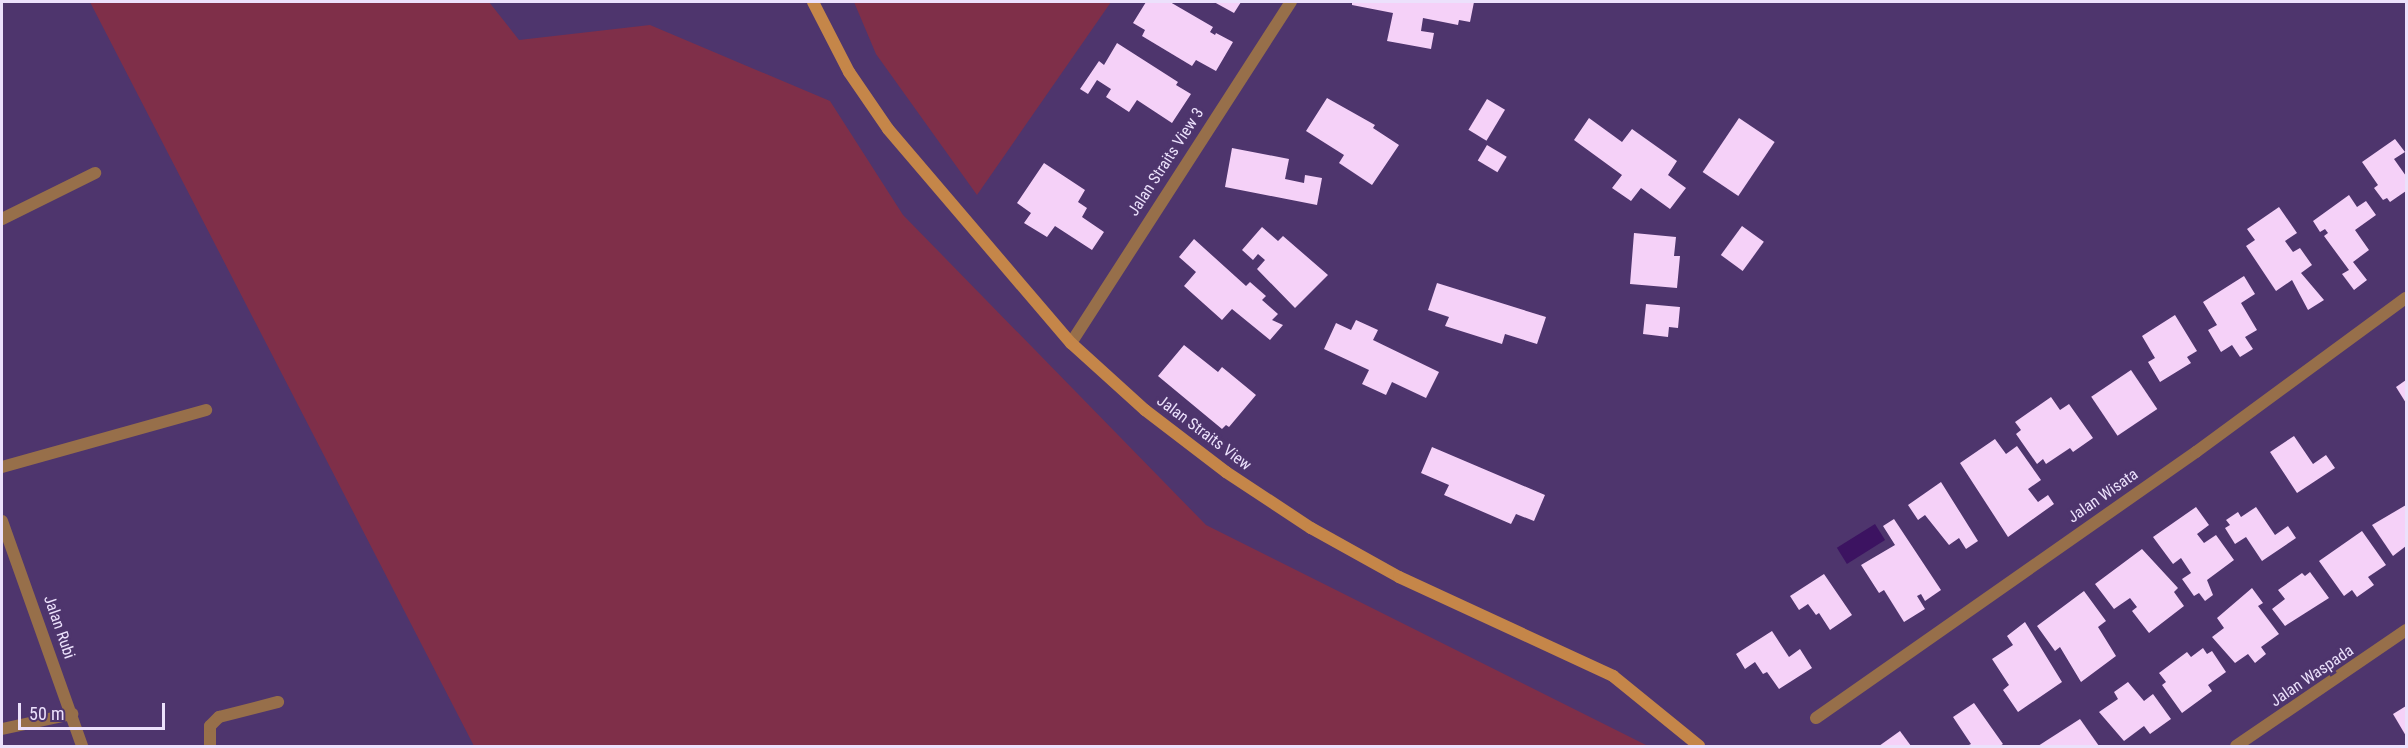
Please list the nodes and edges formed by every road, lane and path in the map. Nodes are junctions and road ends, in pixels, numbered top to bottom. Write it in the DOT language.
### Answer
graph roads {
  1 [pos="813,2"];
  2 [pos="1291,2"];
  3 [pos="95,173"];
  4 [pos="2,219"];
  5 [pos="2406,297"];
  6 [pos="1071,343"];
  7 [pos="206,410"];
  8 [pos="2,467"];
  9 [pos="2,521"];
  10 [pos="2406,630"];
  11 [pos="278,702"];
  12 [pos="72,714"];
  13 [pos="1816,718"];
  14 [pos="2,729"];
  15 [pos="82,747"];
  16 [pos="210,747"];
  17 [pos="1699,747"];
  18 [pos="2236,747"];
  1 -- 6 [label="street, Jalan Straits View"];
  2 -- 6 [label="street, Jalan Straits View 3"];
  3 -- 4 [label="street"];
  5 -- 13 [label="street, Jalan Wisata"];
  6 -- 17 [label="street, Jalan Straits View"];
  7 -- 8 [label="street"];
  9 -- 12 [label="street, Jalan Rubi"];
  10 -- 18 [label="street, Jalan Waspada"];
  11 -- 16 [label="street"];
  12 -- 14 [label="street"];
  12 -- 15 [label="street, Jalan Rubi"];
}
